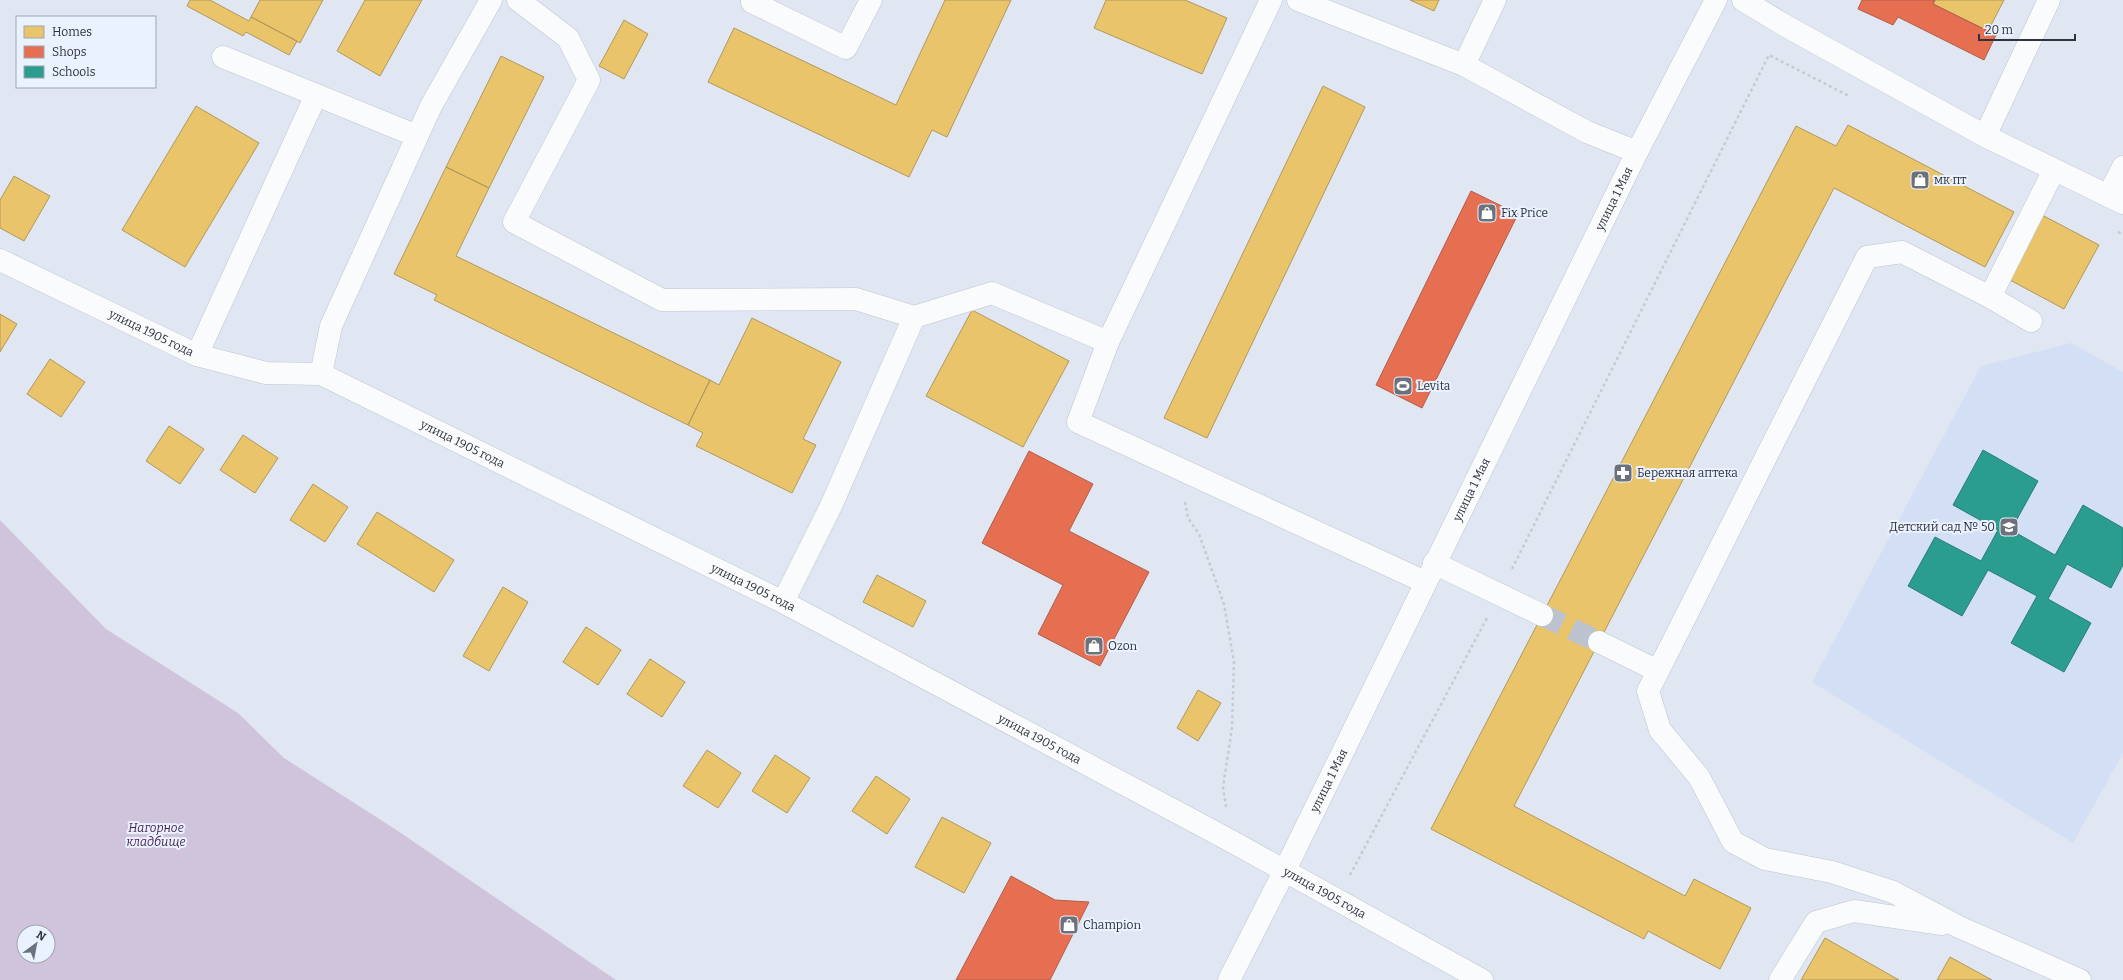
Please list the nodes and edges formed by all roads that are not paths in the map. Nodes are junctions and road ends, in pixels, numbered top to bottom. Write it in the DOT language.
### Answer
graph roads {
  1 [pos="491,0"];
  2 [pos="518,0"];
  3 [pos="871,0"];
  4 [pos="1271,0"];
  5 [pos="1298,0"];
  6 [pos="1495,0"];
  7 [pos="1716,0"];
  8 [pos="1743,0"];
  9 [pos="2049,0"];
  10 [pos="752,2"];
  11 [pos="222,57"];
  12 [pos="1464,65"];
  13 [pos="316,95"];
  14 [pos="417,136"];
  15 [pos="1985,136"];
  16 [pos="1637,152"];
  17 [pos="2123,167"];
  18 [pos="2054,170"];
  19 [pos="2115,200"];
  20 [pos="0,260"];
  21 [pos="1990,297"];
  22 [pos="914,317"];
  23 [pos="2031,321"];
  24 [pos="1108,342"];
  25 [pos="197,355"];
  26 [pos="321,374"];
  27 [pos="1430,572"];
  28 [pos="783,602"];
  29 [pos="1542,615"];
  30 [pos="1599,642"];
  31 [pos="1658,671"];
  32 [pos="1285,870"];
  33 [pos="1959,926"];
  34 [pos="1229,980"];
  35 [pos="1482,980"];
  36 [pos="1780,980"];
  37 [pos="2080,980"];
  1 -- 14 [label="street"];
  2 -- 22 [label="street"];
  3 -- 10 [label="street"];
  4 -- 24 [label="street"];
  5 -- 12 [label="street"];
  6 -- 12 [label="street"];
  7 -- 16 [label="street, улица 1 Мая"];
  8 -- 15 [label="street"];
  9 -- 15 [label="street"];
  11 -- 13 [label="street"];
  12 -- 16 [label="street"];
  13 -- 14 [label="street"];
  13 -- 25 [label="street"];
  14 -- 26 [label="street"];
  15 -- 18 [label="street"];
  16 -- 27 [label="street, улица 1 Мая"];
  17 -- 19 [label="street"];
  18 -- 19 [label="street"];
  18 -- 21 [label="street"];
  20 -- 25 [label="street, улица 1905 года"];
  21 -- 23 [label="street"];
  21 -- 31 [label="street"];
  22 -- 24 [label="street"];
  22 -- 28 [label="street"];
  24 -- 27 [label="street"];
  25 -- 26 [label="street, улица 1905 года"];
  26 -- 28 [label="street, улица 1905 года"];
  27 -- 29 [label="street"];
  27 -- 32 [label="street, улица 1 Мая"];
  28 -- 32 [label="street, улица 1905 года"];
  30 -- 31 [label="street"];
  31 -- 33 [label="street"];
  32 -- 34 [label="street, улица 1 Мая"];
  32 -- 35 [label="street, улица 1905 года"];
  33 -- 36 [label="street"];
  33 -- 37 [label="street"];
}
